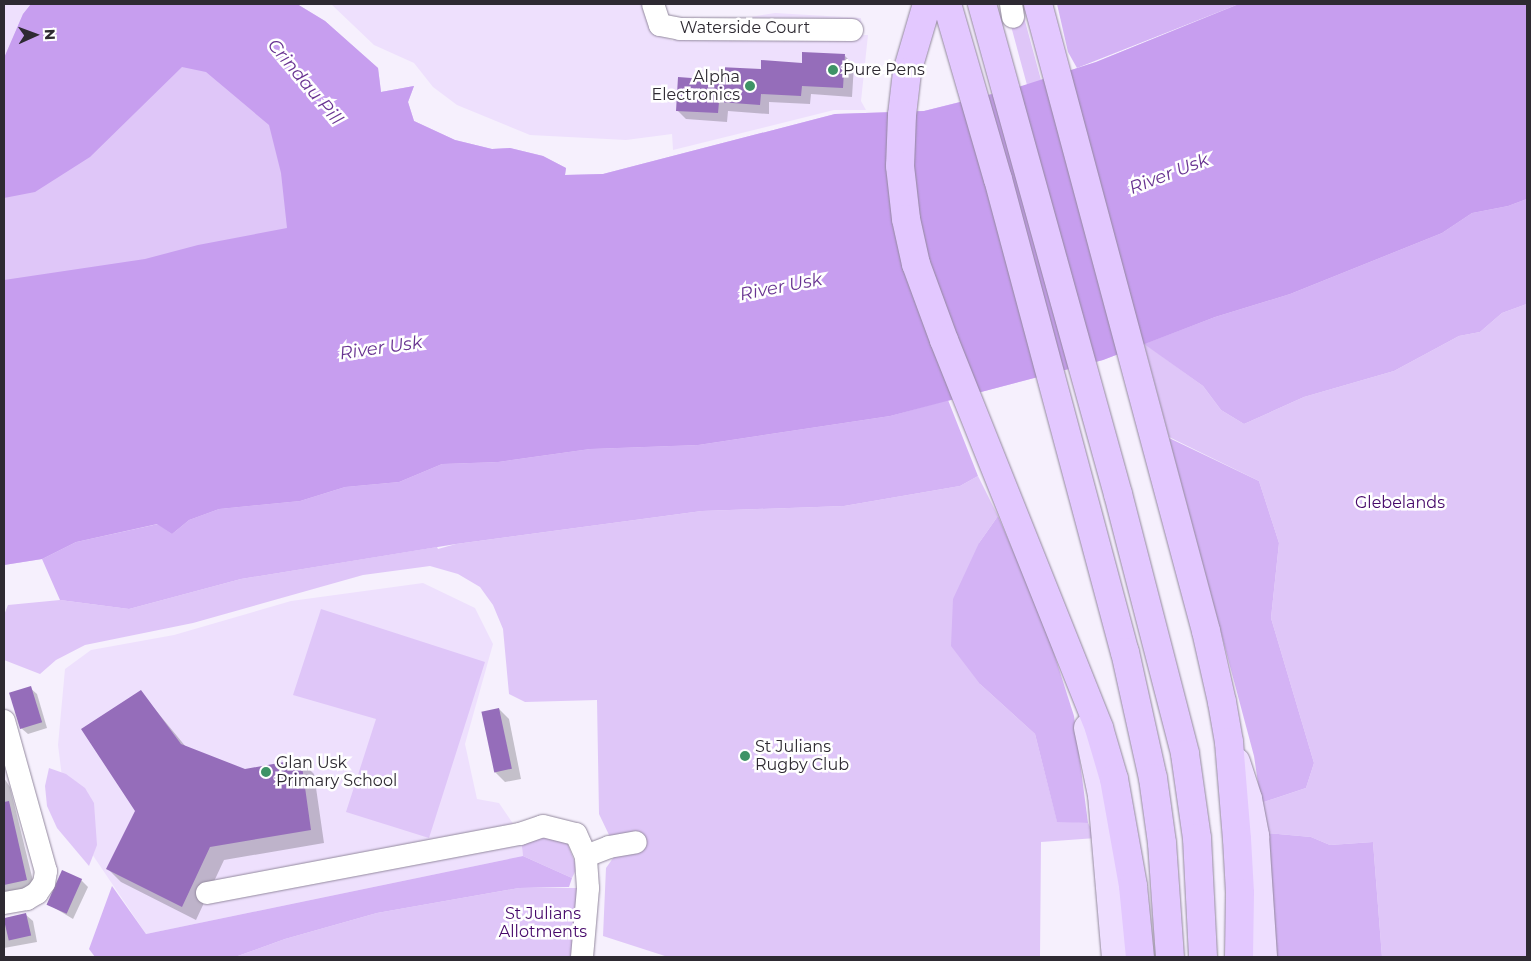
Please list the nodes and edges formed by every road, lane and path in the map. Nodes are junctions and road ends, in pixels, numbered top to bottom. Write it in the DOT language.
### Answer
graph roads {
  1 [pos="653,4"];
  2 [pos="927,4"];
  3 [pos="947,4"];
  4 [pos="982,4"];
  5 [pos="1038,4"];
  6 [pos="852,30"];
  7 [pos="1082,690"];
  8 [pos="4,721"];
  9 [pos="1229,742"];
  10 [pos="636,842"];
  11 [pos="586,856"];
  12 [pos="207,893"];
  13 [pos="4,903"];
  14 [pos="582,957"];
  15 [pos="1116,957"];
  16 [pos="1140,957"];
  17 [pos="1170,957"];
  18 [pos="1203,957"];
  19 [pos="1239,957"];
  20 [pos="1262,957"];
  1 -- 6 [label="street, Waterside Court"];
  2 -- 7 [label="highway"];
  3 -- 17 [label="highway"];
  4 -- 18 [label="highway"];
  5 -- 9 [label="highway"];
  7 -- 15 [label="main road"];
  7 -- 16 [label="highway"];
  8 -- 13 [label="street"];
  9 -- 19 [label="highway"];
  9 -- 20 [label="main road"];
  10 -- 11 [label="street"];
  11 -- 12 [label="street"];
  11 -- 14 [label="street"];
}
